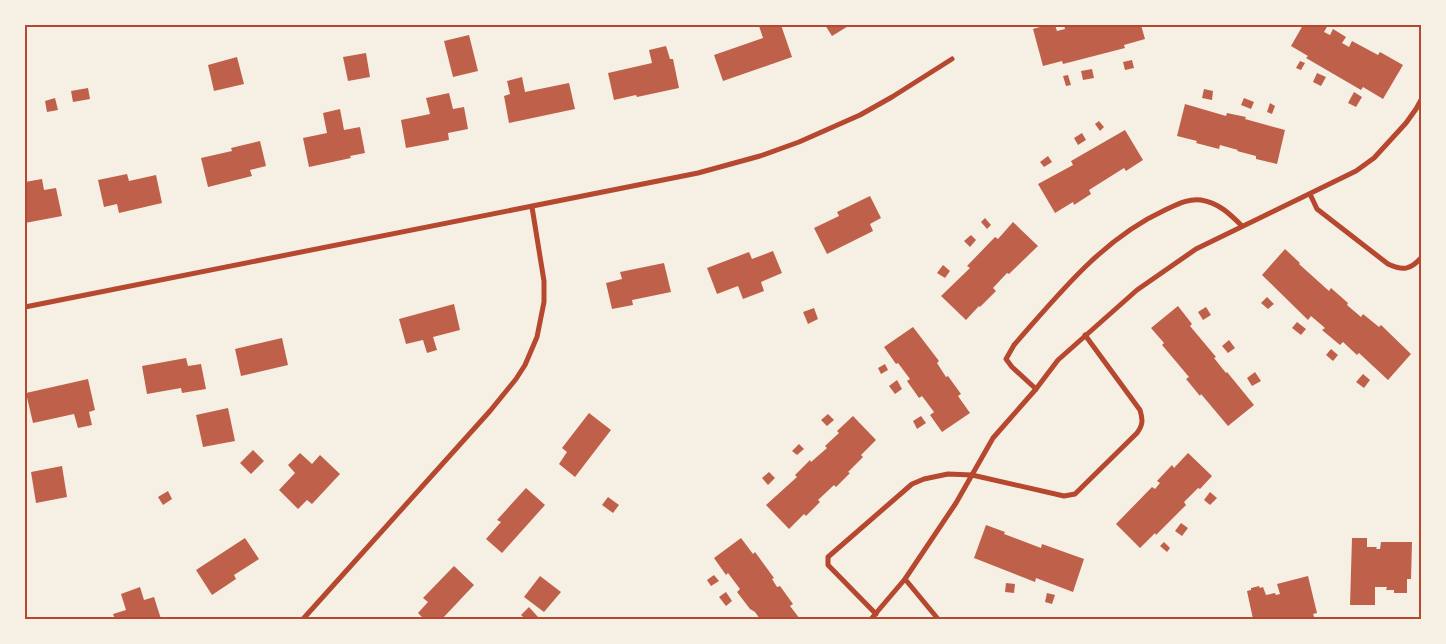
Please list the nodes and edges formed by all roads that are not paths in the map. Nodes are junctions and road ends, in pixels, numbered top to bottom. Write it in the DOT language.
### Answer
graph roads {
  1 [pos="952,59"];
  2 [pos="1421,100"];
  3 [pos="1310,194"];
  4 [pos="532,207"];
  5 [pos="1242,226"];
  6 [pos="1421,258"];
  7 [pos="25,307"];
  8 [pos="1085,335"];
  9 [pos="1036,389"];
  10 [pos="972,475"];
  11 [pos="905,580"];
  12 [pos="876,614"];
  13 [pos="303,619"];
  14 [pos="871,619"];
  15 [pos="938,619"];
  1 -- 4 [label="street"];
  2 -- 3 [label="street"];
  3 -- 5 [label="street"];
  3 -- 6 [label="street"];
  4 -- 7 [label="street"];
  4 -- 13 [label="street"];
  5 -- 8 [label="street"];
  5 -- 9 [label="street"];
  8 -- 9 [label="street"];
  8 -- 10 [label="street"];
  9 -- 10 [label="street"];
  10 -- 11 [label="street"];
  10 -- 12 [label="street"];
  11 -- 12 [label="street"];
  11 -- 15 [label="street"];
  12 -- 14 [label="street"];
}
